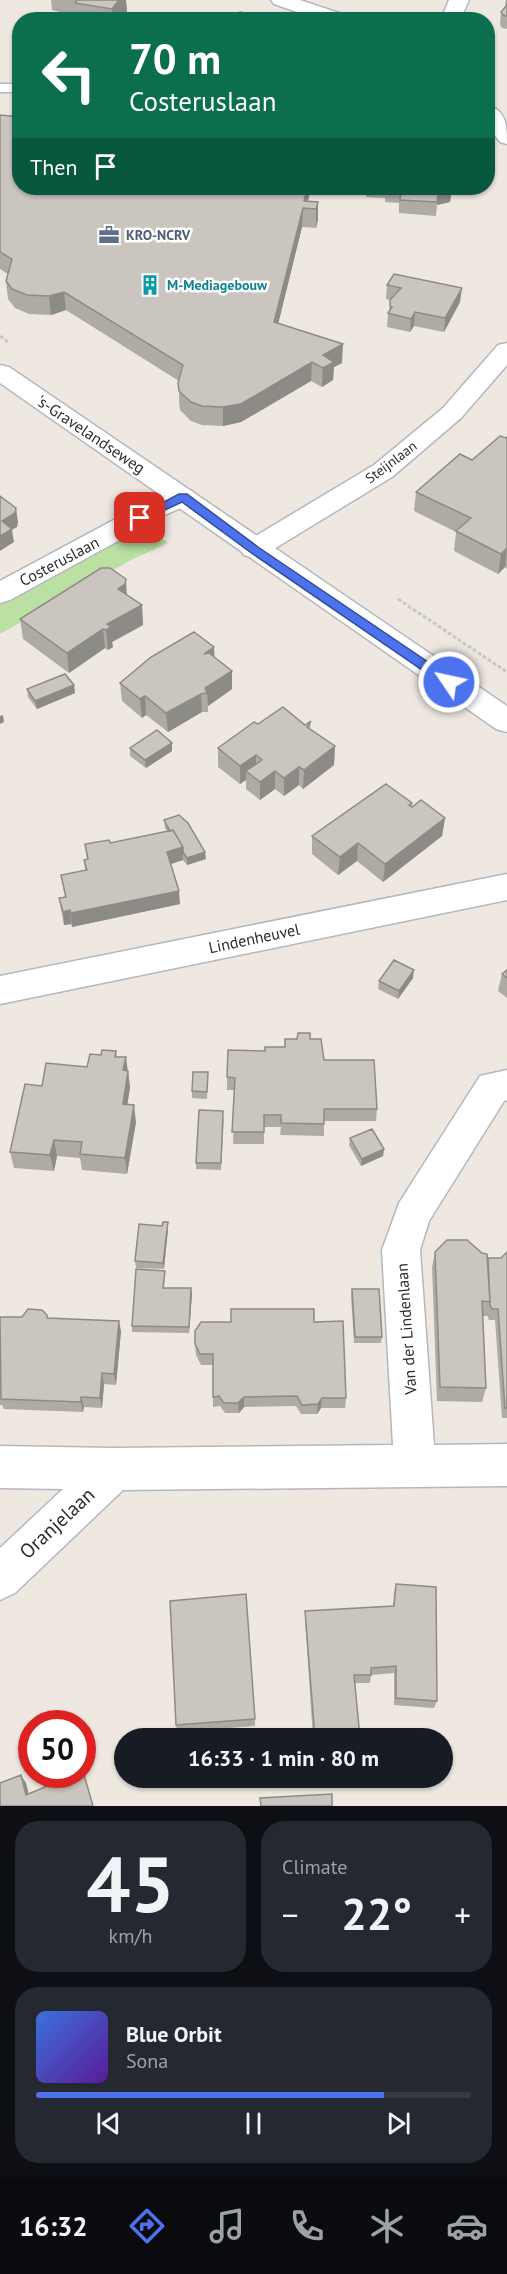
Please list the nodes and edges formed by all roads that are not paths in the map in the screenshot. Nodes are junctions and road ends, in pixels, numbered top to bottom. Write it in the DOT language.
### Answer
graph roads {
  1 [pos="281,0"];
  2 [pos="317,12"];
  3 [pos="495,122"];
  4 [pos="507,138"];
  5 [pos="507,350"];
  6 [pos="0,372"];
  7 [pos="183,497"];
  8 [pos="254,549"];
  9 [pos="0,593"];
  10 [pos="507,721"];
  11 [pos="507,886"];
  12 [pos="0,990"];
  13 [pos="507,1085"];
  14 [pos="507,1465"];
  15 [pos="415,1466"];
  16 [pos="0,1467"];
  17 [pos="114,1469"];
  18 [pos="0,1578"];
  1 -- 2 [label="street"];
  3 -- 4 [label="street"];
  5 -- 8 [label="street, Steijnlaan"];
  6 -- 7 [label="street, 's-Gravelandseweg"];
  7 -- 8 [label="street, 's-Gravelandseweg"];
  7 -- 9 [label="street, Costeruslaan"];
  8 -- 10 [label="street, 's-Gravelandseweg"];
  11 -- 12 [label="street, Lindenheuvel"];
  13 -- 15 [label="street, Van der Lindenlaan"];
  14 -- 15 [label="street"];
  15 -- 17 [label="street"];
  16 -- 17 [label="street"];
  17 -- 18 [label="street, Oranjelaan"];
}
